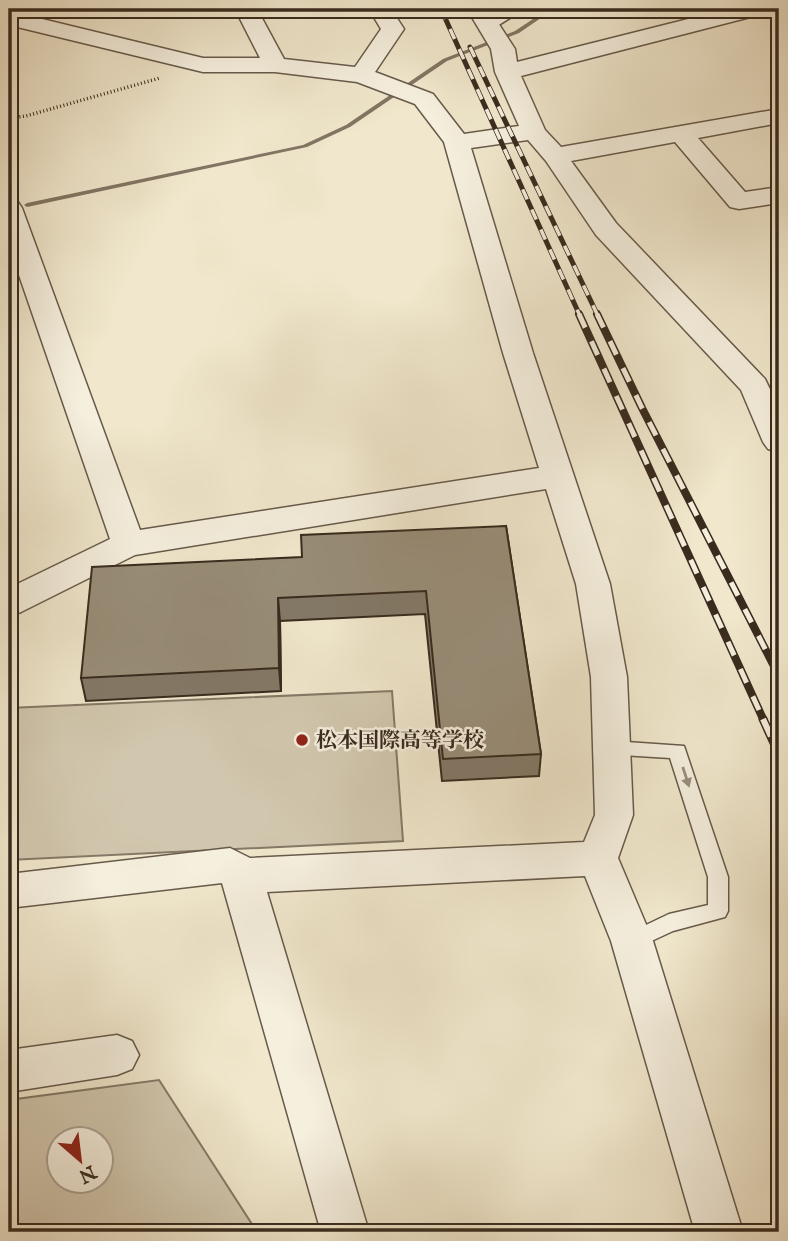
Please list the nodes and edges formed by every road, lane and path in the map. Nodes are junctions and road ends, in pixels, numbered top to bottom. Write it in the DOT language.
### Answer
graph roads {
  1 [pos="246,9"];
  2 [pos="380,9"];
  3 [pos="518,9"];
  4 [pos="754,9"];
  5 [pos="484,17"];
  6 [pos="9,18"];
  7 [pos="203,65"];
  8 [pos="275,65"];
  9 [pos="507,72"];
  10 [pos="361,75"];
  11 [pos="779,116"];
  12 [pos="9,118"];
  13 [pos="534,132"];
  14 [pos="681,134"];
  15 [pos="457,142"];
  16 [pos="555,156"];
  17 [pos="779,195"];
  18 [pos="9,208"];
  19 [pos="20,279"];
  20 [pos="779,442"];
  21 [pos="557,476"];
  22 [pos="128,544"];
  23 [pos="9,603"];
  24 [pos="612,750"];
  25 [pos="598,858"];
  26 [pos="242,876"];
  27 [pos="9,891"];
  28 [pos="632,941"];
  29 [pos="117,1055"];
  30 [pos="9,1071"];
  31 [pos="345,1232"];
  32 [pos="719,1232"];
  1 -- 8 [label="street"];
  2 -- 10 [label="street"];
  3 -- 5 [label="lane"];
  4 -- 9 [label="street"];
  5 -- 9 [label="street"];
  6 -- 7 [label="street"];
  7 -- 8 [label="street"];
  7 -- 12 [label="path"];
  8 -- 10 [label="street"];
  9 -- 13 [label="street"];
  10 -- 15 [label="street"];
  11 -- 14 [label="street"];
  13 -- 15 [label="street"];
  13 -- 16 [label="street"];
  14 -- 16 [label="street"];
  14 -- 17 [label="street"];
  15 -- 21 [label="street"];
  16 -- 20 [label="street"];
  18 -- 19 [label="street"];
  19 -- 22 [label="street"];
  21 -- 22 [label="street"];
  21 -- 24 [label="street"];
  22 -- 23 [label="street"];
  24 -- 25 [label="street"];
  24 -- 28 [label="lane, one-way"];
  25 -- 26 [label="street"];
  25 -- 28 [label="street"];
  26 -- 27 [label="street"];
  26 -- 31 [label="street"];
  28 -- 32 [label="street"];
  29 -- 30 [label="street"];
}
